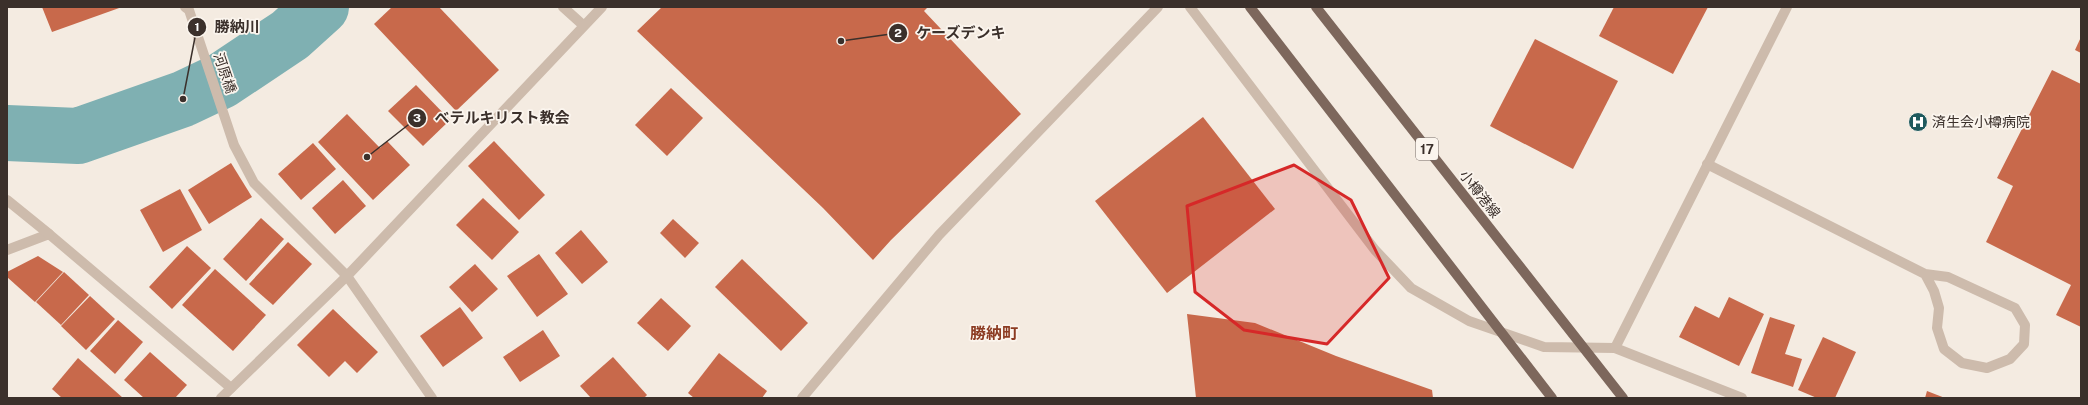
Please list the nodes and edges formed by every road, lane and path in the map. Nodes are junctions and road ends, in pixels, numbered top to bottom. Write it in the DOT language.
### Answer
graph roads {
  1 [pos="563,7"];
  2 [pos="602,7"];
  3 [pos="1158,7"];
  4 [pos="1190,7"];
  5 [pos="1250,7"];
  6 [pos="1316,7"];
  7 [pos="1787,7"];
  8 [pos="187,9"];
  9 [pos="583,25"];
  10 [pos="1707,164"];
  11 [pos="7,200"];
  12 [pos="49,234"];
  13 [pos="7,250"];
  14 [pos="1925,274"];
  15 [pos="347,276"];
  16 [pos="1615,348"];
  17 [pos="231,388"];
  18 [pos="221,398"];
  19 [pos="432,398"];
  20 [pos="802,398"];
  21 [pos="1552,398"];
  22 [pos="1622,398"];
  23 [pos="1742,398"];
  1 -- 9 [label="street"];
  2 -- 9 [label="street"];
  3 -- 20 [label="street"];
  4 -- 16 [label="street"];
  5 -- 21 [label="main road"];
  6 -- 22 [label="main road, 小樽港線 / 17"];
  7 -- 10 [label="street"];
  8 -- 15 [label="street, 河原橋"];
  9 -- 15 [label="street"];
  10 -- 14 [label="street"];
  10 -- 16 [label="street"];
  11 -- 12 [label="street"];
  12 -- 13 [label="street"];
  12 -- 17 [label="street"];
  14 -- 14 [label="street"];
  15 -- 17 [label="street"];
  15 -- 19 [label="street, 河原橋"];
  16 -- 23 [label="street"];
  17 -- 18 [label="street"];
}
